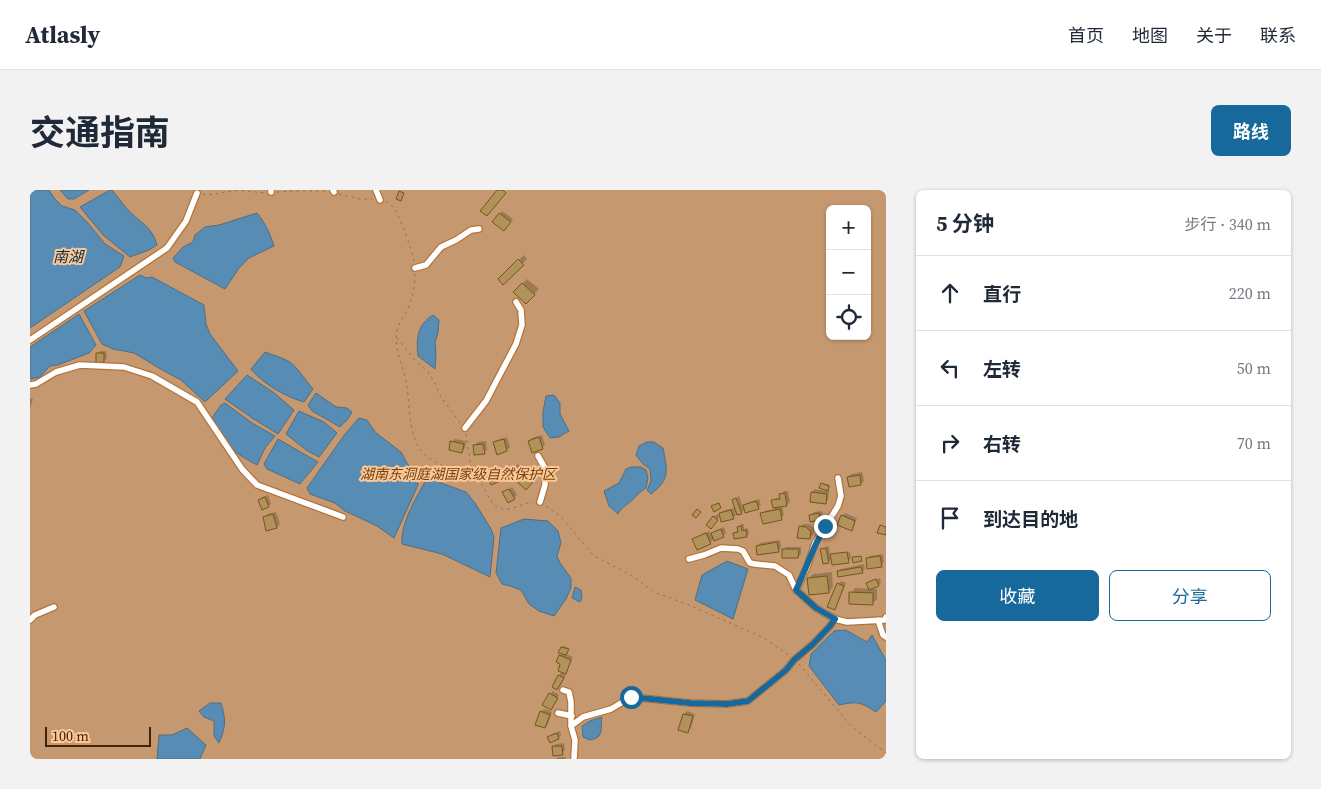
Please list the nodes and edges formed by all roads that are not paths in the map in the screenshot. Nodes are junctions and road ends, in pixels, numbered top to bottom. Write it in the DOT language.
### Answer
graph roads {
  1 [pos="376,190"];
  2 [pos="197,193"];
  3 [pos="380,200"];
  4 [pos="479,230"];
  5 [pos="415,268"];
  6 [pos="516,302"];
  7 [pos="30,340"];
  8 [pos="30,385"];
  9 [pos="465,428"];
  10 [pos="538,456"];
  11 [pos="838,478"];
  12 [pos="540,502"];
  13 [pos="343,516"];
  14 [pos="689,559"];
  15 [pos="796,590"];
  16 [pos="54,607"];
  17 [pos="886,617"];
  18 [pos="835,619"];
  19 [pos="30,620"];
  20 [pos="878,620"];
  21 [pos="886,637"];
  22 [pos="563,690"];
  23 [pos="558,713"];
  24 [pos="572,716"];
  25 [pos="571,726"];
  26 [pos="574,759"];
  1 -- 3 [label="street"];
  2 -- 7 [label="street"];
  4 -- 5 [label="street"];
  6 -- 9 [label="street"];
  8 -- 13 [label="street"];
  10 -- 12 [label="street"];
  11 -- 15 [label="street"];
  14 -- 15 [label="street"];
  15 -- 18 [label="street"];
  16 -- 19 [label="street"];
  17 -- 20 [label="street"];
  18 -- 20 [label="street"];
  18 -- 25 [label="street"];
  20 -- 21 [label="street"];
  22 -- 24 [label="street"];
  23 -- 24 [label="street"];
  24 -- 25 [label="street"];
  25 -- 26 [label="street"];
}
